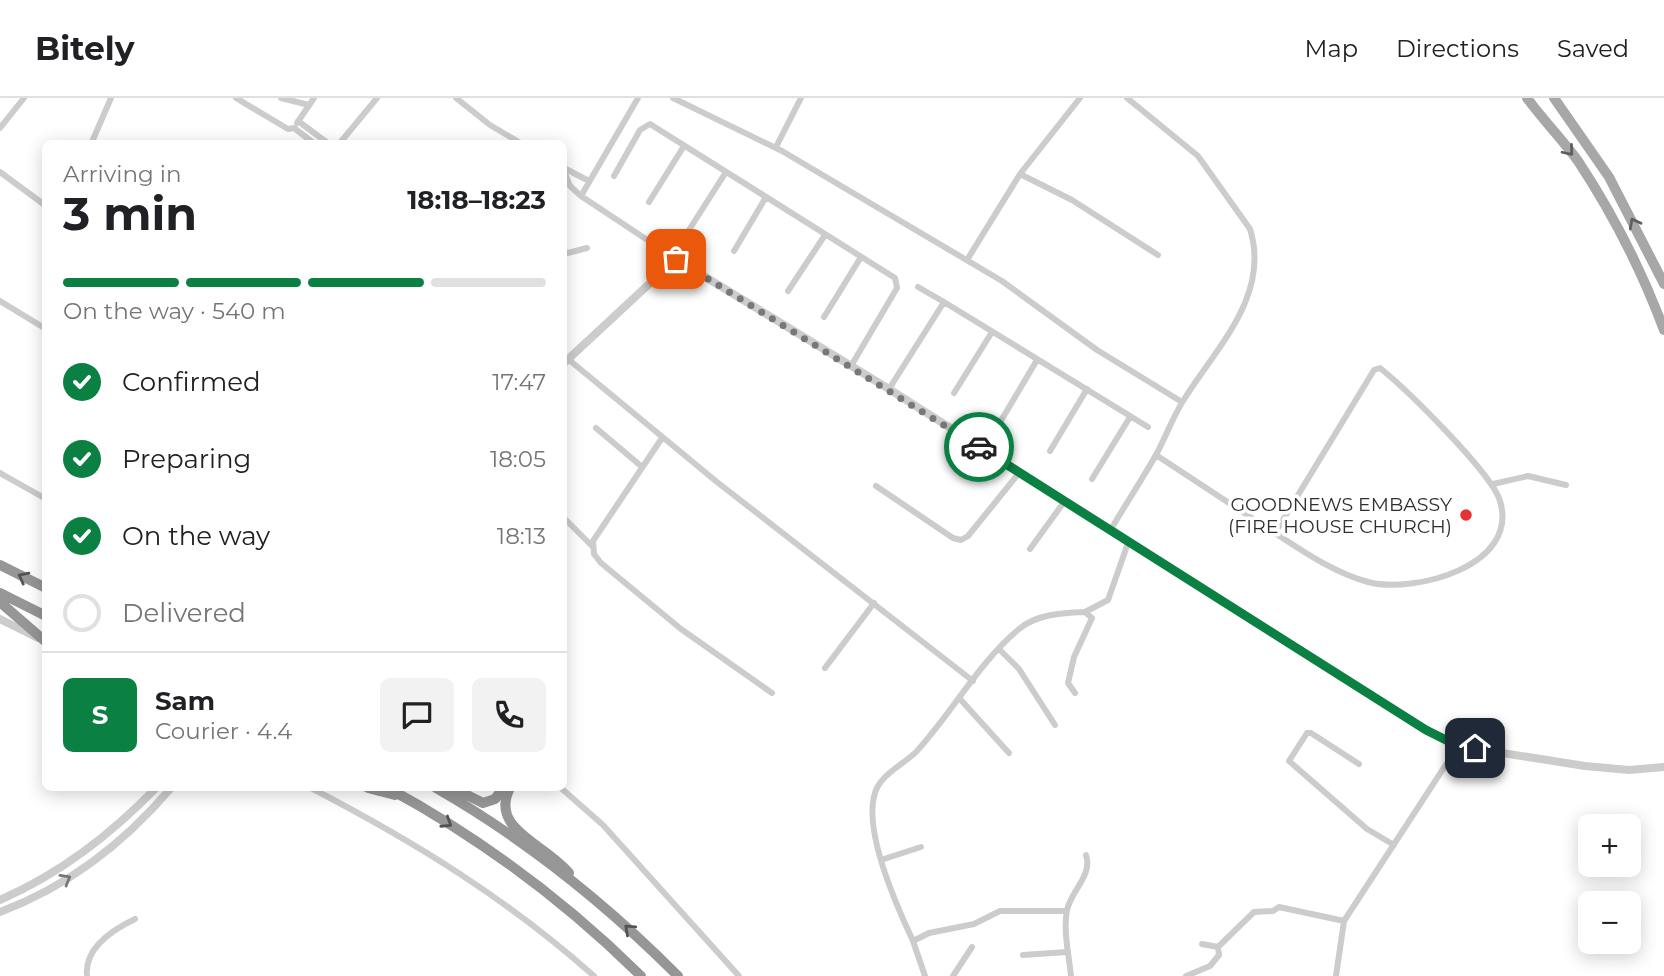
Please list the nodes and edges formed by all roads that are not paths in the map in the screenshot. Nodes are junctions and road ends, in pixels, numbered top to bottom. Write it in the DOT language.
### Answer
graph roads {
  1 [pos="24,98"];
  2 [pos="111,98"];
  3 [pos="236,98"];
  4 [pos="281,98"];
  5 [pos="377,98"];
  6 [pos="456,98"];
  7 [pos="638,98"];
  8 [pos="673,98"];
  9 [pos="802,98"];
  10 [pos="1080,98"];
  11 [pos="1127,98"];
  12 [pos="1527,98"];
  13 [pos="1554,98"];
  14 [pos="311,101"];
  15 [pos="296,124"];
  16 [pos="0,128"];
  17 [pos="93,140"];
  18 [pos="310,140"];
  19 [pos="322,140"];
  20 [pos="344,140"];
  21 [pos="515,140"];
  22 [pos="684,146"];
  23 [pos="776,147"];
  24 [pos="567,171"];
  25 [pos="0,172"];
  26 [pos="726,172"];
  27 [pos="1020,174"];
  28 [pos="614,176"];
  29 [pos="567,178"];
  30 [pos="589,181"];
  31 [pos="581,196"];
  32 [pos="766,197"];
  33 [pos="649,202"];
  34 [pos="42,203"];
  35 [pos="690,230"];
  36 [pos="825,234"];
  37 [pos="587,248"];
  38 [pos="734,251"];
  39 [pos="567,253"];
  40 [pos="1158,255"];
  41 [pos="861,257"];
  42 [pos="676,259"];
  43 [pos="967,260"];
  44 [pos="1664,284"];
  45 [pos="918,287"];
  46 [pos="788,291"];
  47 [pos="0,301"];
  48 [pos="944,302"];
  49 [pos="824,317"];
  50 [pos="42,327"];
  51 [pos="1664,330"];
  52 [pos="992,332"];
  53 [pos="567,360"];
  54 [pos="1037,360"];
  55 [pos="567,362"];
  56 [pos="851,366"];
  57 [pos="889,389"];
  58 [pos="1087,389"];
  59 [pos="954,393"];
  60 [pos="1182,402"];
  61 [pos="1130,416"];
  62 [pos="1002,419"];
  63 [pos="1148,427"];
  64 [pos="596,428"];
  65 [pos="662,438"];
  66 [pos="1050,451"];
  67 [pos="1156,454"];
  68 [pos="641,466"];
  69 [pos="0,473"];
  70 [pos="1020,473"];
  71 [pos="1092,479"];
  72 [pos="1493,484"];
  73 [pos="1566,485"];
  74 [pos="876,486"];
  75 [pos="42,497"];
  76 [pos="1064,502"];
  77 [pos="567,520"];
  78 [pos="1110,531"];
  79 [pos="1275,533"];
  80 [pos="1128,543"];
  81 [pos="592,546"];
  82 [pos="1030,549"];
  83 [pos="0,565"];
  84 [pos="42,586"];
  85 [pos="0,593"];
  86 [pos="0,602"];
  87 [pos="874,603"];
  88 [pos="1085,612"];
  89 [pos="42,614"];
  90 [pos="0,619"];
  91 [pos="42,639"];
  92 [pos="42,640"];
  93 [pos="1000,650"];
  94 [pos="825,668"];
  95 [pos="973,681"];
  96 [pos="772,693"];
  97 [pos="1075,693"];
  98 [pos="960,699"];
  99 [pos="1055,725"];
  100 [pos="1458,746"];
  101 [pos="1009,753"];
  102 [pos="1359,764"];
  103 [pos="1664,768"];
  104 [pos="153,791"];
  105 [pos="168,791"];
  106 [pos="316,791"];
  107 [pos="379,791"];
  108 [pos="394,791"];
  109 [pos="441,791"];
  110 [pos="459,791"];
  111 [pos="501,791"];
  112 [pos="509,791"];
  113 [pos="564,791"];
  114 [pos="411,800"];
  115 [pos="1394,845"];
  116 [pos="921,847"];
  117 [pos="1086,855"];
  118 [pos="881,860"];
  119 [pos="582,888"];
  120 [pos="0,900"];
  121 [pos="3,911"];
  122 [pos="1066,911"];
  123 [pos="135,919"];
  124 [pos="1344,921"];
  125 [pos="913,941"];
  126 [pos="1202,944"];
  127 [pos="972,947"];
  128 [pos="1218,947"];
  129 [pos="1067,951"];
  130 [pos="1023,955"];
  131 [pos="87,976"];
  132 [pos="594,976"];
  133 [pos="641,976"];
  134 [pos="678,976"];
  135 [pos="739,976"];
  136 [pos="925,976"];
  137 [pos="953,976"];
  138 [pos="1072,976"];
  139 [pos="1186,976"];
  140 [pos="1336,976"];
  1 -- 16 [label="street"];
  2 -- 17 [label="street"];
  3 -- 15 [label="street"];
  4 -- 14 [label="street"];
  5 -- 20 [label="street"];
  6 -- 21 [label="street"];
  7 -- 30 [label="street"];
  8 -- 23 [label="street"];
  9 -- 23 [label="street"];
  10 -- 27 [label="street"];
  11 -- 60 [label="street"];
  12 -- 51 [label="main road, one-way"];
  44 -- 13 [label="main road, one-way"];
  14 -- 15 [label="street"];
  15 -- 18 [label="street"];
  15 -- 19 [label="street"];
  22 -- 26 [label="street"];
  22 -- 28 [label="street"];
  22 -- 33 [label="street"];
  23 -- 43 [label="street"];
  24 -- 30 [label="street"];
  25 -- 34 [label="street"];
  26 -- 32 [label="street"];
  26 -- 35 [label="street"];
  27 -- 40 [label="street"];
  27 -- 43 [label="street"];
  29 -- 31 [label="street"];
  30 -- 31 [label="street"];
  31 -- 42 [label="street"];
  32 -- 36 [label="street"];
  32 -- 38 [label="street"];
  36 -- 41 [label="street"];
  36 -- 46 [label="street"];
  37 -- 39 [label="street"];
  41 -- 49 [label="street"];
  41 -- 56 [label="street"];
  42 -- 53 [label="street"];
  42 -- 56 [label="street"];
  43 -- 60 [label="street"];
  45 -- 48 [label="street"];
  47 -- 50 [label="street"];
  48 -- 52 [label="street"];
  48 -- 57 [label="street"];
  52 -- 54 [label="street"];
  52 -- 59 [label="street"];
  54 -- 58 [label="street"];
  54 -- 62 [label="street"];
  55 -- 65 [label="street"];
  56 -- 57 [label="street"];
  57 -- 70 [label="street"];
  58 -- 61 [label="street"];
  58 -- 66 [label="street"];
  60 -- 67 [label="street"];
  61 -- 63 [label="street"];
  61 -- 71 [label="street"];
  64 -- 68 [label="street"];
  65 -- 68 [label="street"];
  65 -- 87 [label="street"];
  67 -- 78 [label="street"];
  67 -- 79 [label="street"];
  68 -- 81 [label="street"];
  69 -- 75 [label="street"];
  70 -- 74 [label="street"];
  70 -- 76 [label="street"];
  72 -- 73 [label="street"];
  72 -- 79 [label="street"];
  72 -- 79 [label="street"];
  76 -- 78 [label="street"];
  76 -- 82 [label="street"];
  77 -- 81 [label="street"];
  78 -- 80 [label="street"];
  80 -- 88 [label="street"];
  80 -- 100 [label="street"];
  81 -- 96 [label="street"];
  84 -- 83 [label="highway, one-way"];
  85 -- 89 [label="highway"];
  86 -- 91 [label="highway"];
  87 -- 94 [label="street"];
  87 -- 95 [label="street"];
  88 -- 93 [label="street"];
  88 -- 97 [label="street"];
  90 -- 92 [label="street"];
  93 -- 95 [label="street"];
  93 -- 99 [label="street"];
  95 -- 98 [label="street"];
  98 -- 101 [label="street"];
  98 -- 118 [label="street"];
  100 -- 103 [label="street"];
  100 -- 115 [label="street"];
  102 -- 115 [label="street"];
  104 -- 120 [label="street"];
  121 -- 105 [label="street, one-way"];
  106 -- 132 [label="street"];
  107 -- 114 [label="highway"];
  108 -- 114 [label="highway"];
  109 -- 119 [label="highway"];
  110 -- 111 [label="highway"];
  112 -- 119 [label="highway"];
  113 -- 135 [label="street"];
  114 -- 133 [label="highway, one-way"];
  115 -- 124 [label="street"];
  116 -- 118 [label="street"];
  117 -- 122 [label="street"];
  118 -- 125 [label="street"];
  134 -- 119 [label="highway, one-way"];
  122 -- 125 [label="street"];
  122 -- 129 [label="street"];
  123 -- 131 [label="street"];
  124 -- 128 [label="street"];
  124 -- 140 [label="street"];
  125 -- 136 [label="street"];
  126 -- 128 [label="street"];
  127 -- 137 [label="street"];
  128 -- 139 [label="street"];
  129 -- 130 [label="street"];
  129 -- 138 [label="street"];
}
